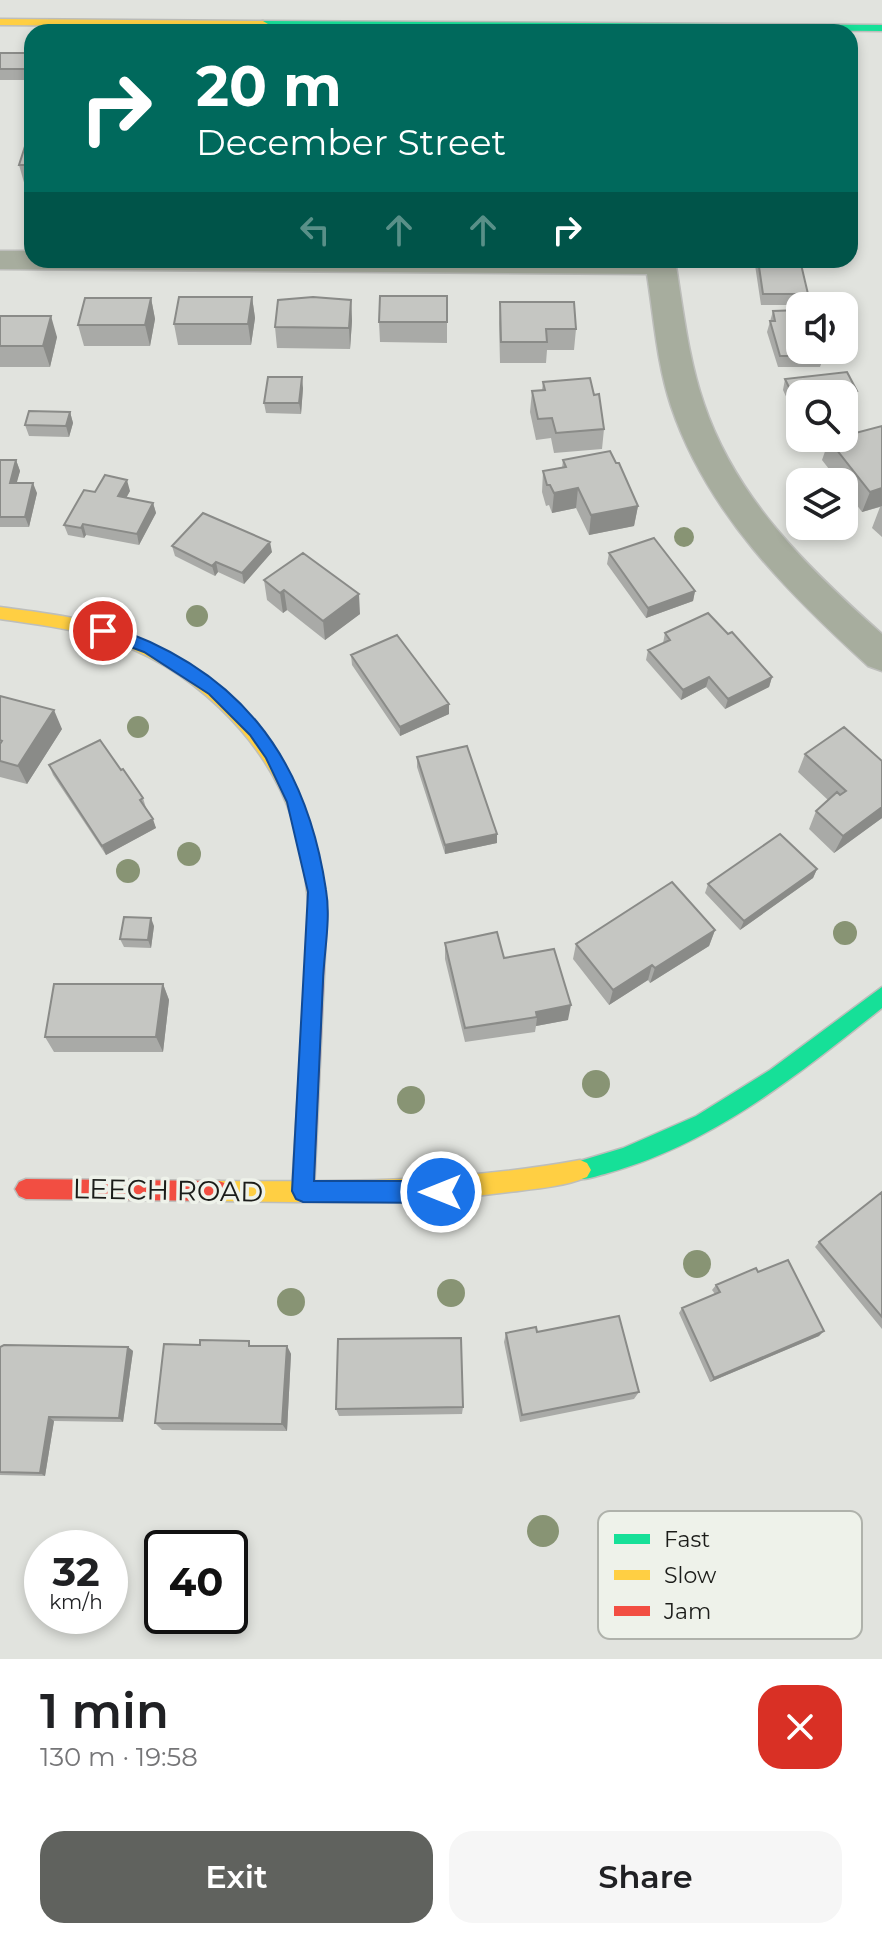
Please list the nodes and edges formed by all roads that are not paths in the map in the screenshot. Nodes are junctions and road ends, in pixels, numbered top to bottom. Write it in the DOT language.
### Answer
graph roads {
  1 [pos="0,22"];
  2 [pos="178,24"];
  3 [pos="858,28"];
  4 [pos="882,28"];
  5 [pos="0,260"];
  6 [pos="24,260"];
  7 [pos="661,268"];
  8 [pos="0,613"];
  9 [pos="882,656"];
  10 [pos="882,996"];
  11 [pos="26,1189"];
  12 [pos="303,1191"];
  1 -- 2 [label="street"];
  3 -- 4 [label="street"];
  5 -- 6 [label="street"];
  7 -- 9 [label="street"];
  8 -- 12 [label="street"];
  10 -- 12 [label="street, LEECH ROAD"];
  11 -- 12 [label="street, LEECH ROAD"];
}
